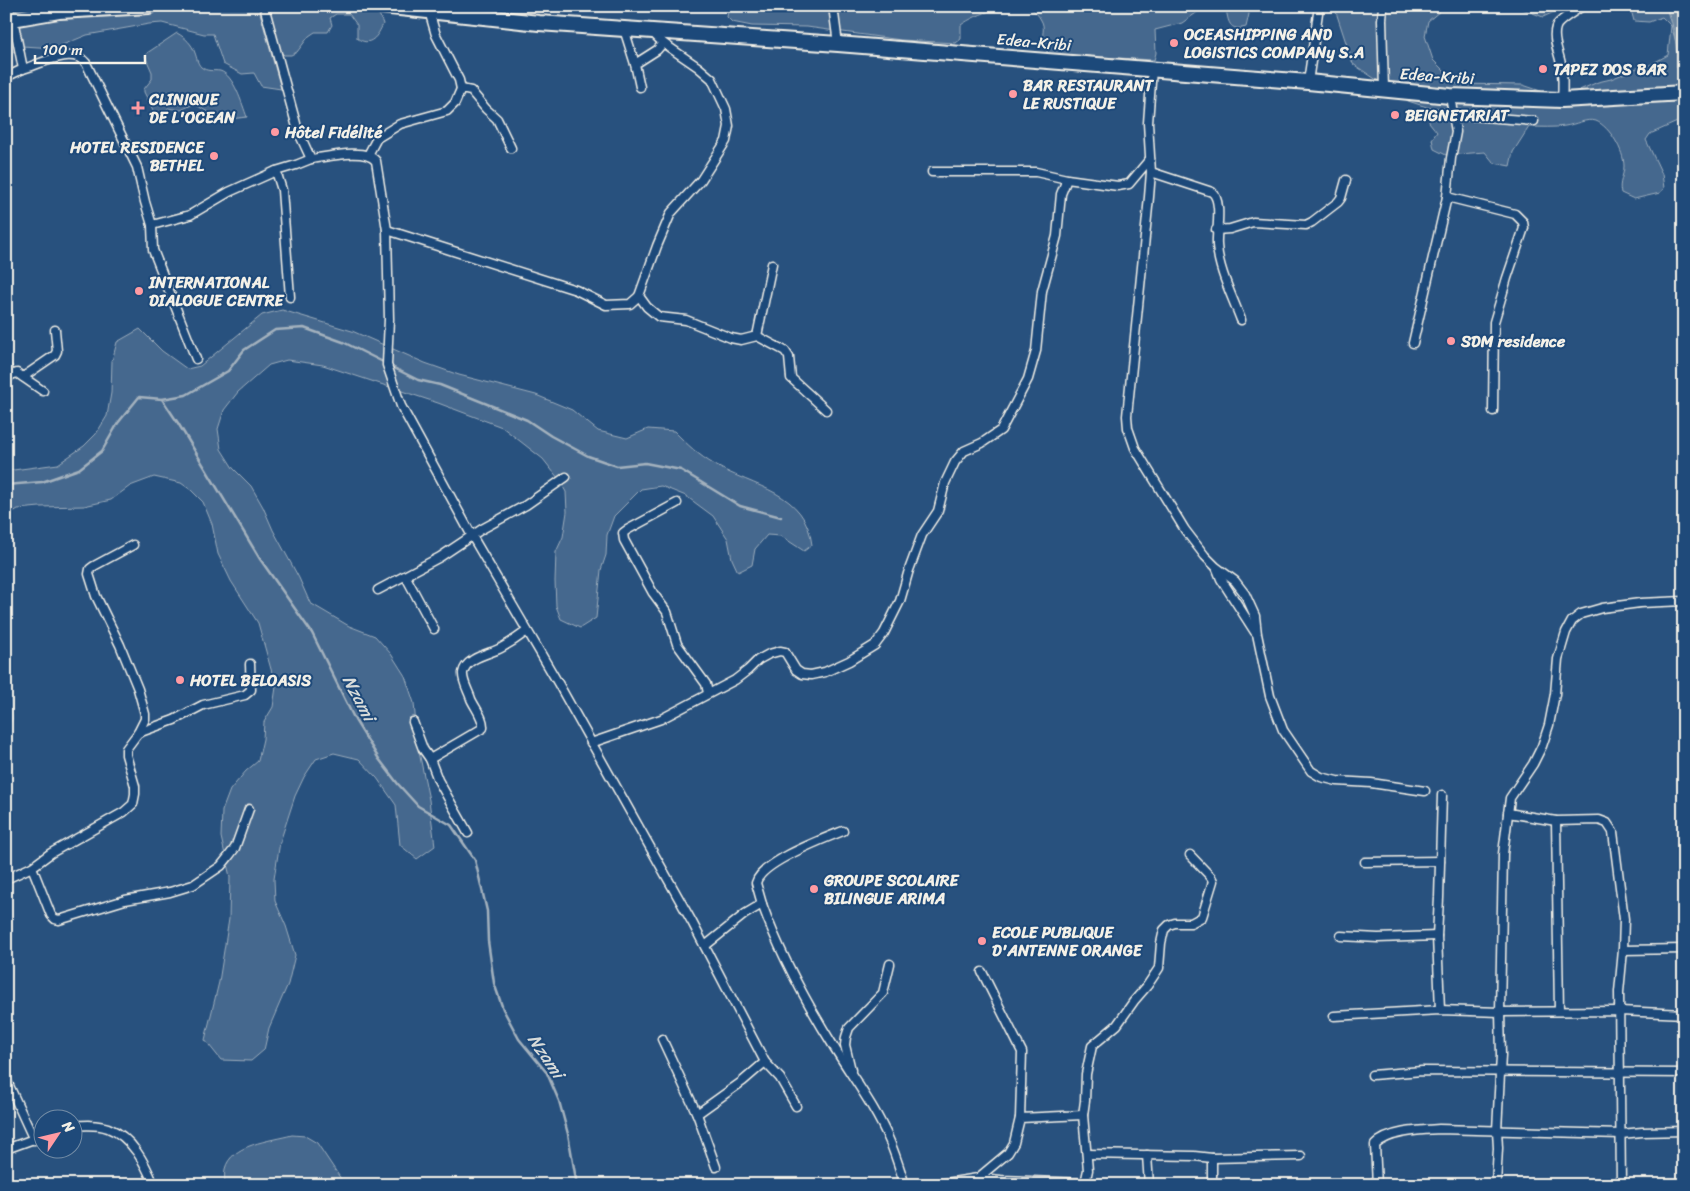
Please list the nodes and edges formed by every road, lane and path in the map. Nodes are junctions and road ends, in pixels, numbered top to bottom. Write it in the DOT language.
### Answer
graph roads {
  1 [pos="149,6"];
  2 [pos="264,6"];
  3 [pos="381,6"];
  4 [pos="833,6"];
  5 [pos="1319,6"];
  6 [pos="1383,6"];
  7 [pos="1582,6"];
  8 [pos="429,11"];
  9 [pos="9,19"];
  10 [pos="624,28"];
  11 [pos="650,30"];
  12 [pos="663,43"];
  13 [pos="838,44"];
  14 [pos="635,64"];
  15 [pos="23,69"];
  16 [pos="1152,69"];
  17 [pos="6,77"];
  18 [pos="1308,82"];
  19 [pos="640,86"];
  20 [pos="461,88"];
  21 [pos="1384,89"];
  22 [pos="1684,93"];
  23 [pos="1450,96"];
  24 [pos="1562,100"];
  25 [pos="1432,113"];
  26 [pos="1454,114"];
  27 [pos="1534,121"];
  28 [pos="511,148"];
  29 [pos="368,155"];
  30 [pos="311,159"];
  31 [pos="1150,159"];
  32 [pos="276,171"];
  33 [pos="932,172"];
  34 [pos="1151,172"];
  35 [pos="1067,179"];
  36 [pos="1346,180"];
  37 [pos="1447,197"];
  38 [pos="152,225"];
  39 [pos="387,230"];
  40 [pos="1216,230"];
  41 [pos="772,264"];
  42 [pos="639,296"];
  43 [pos="290,297"];
  44 [pos="630,304"];
  45 [pos="647,307"];
  46 [pos="1241,320"];
  47 [pos="55,330"];
  48 [pos="757,336"];
  49 [pos="1413,343"];
  50 [pos="196,359"];
  51 [pos="6,365"];
  52 [pos="23,377"];
  53 [pos="8,378"];
  54 [pos="43,392"];
  55 [pos="826,410"];
  56 [pos="1493,411"];
  57 [pos="566,477"];
  58 [pos="677,503"];
  59 [pos="472,536"];
  60 [pos="132,545"];
  61 [pos="406,576"];
  62 [pos="378,590"];
  63 [pos="1684,601"];
  64 [pos="434,629"];
  65 [pos="527,631"];
  66 [pos="250,664"];
  67 [pos="708,693"];
  68 [pos="413,722"];
  69 [pos="138,733"];
  70 [pos="591,743"];
  71 [pos="430,759"];
  72 [pos="1425,791"];
  73 [pos="1442,795"];
  74 [pos="249,809"];
  75 [pos="1508,813"];
  76 [pos="1556,821"];
  77 [pos="843,831"];
  78 [pos="468,833"];
  79 [pos="1190,855"];
  80 [pos="1440,861"];
  81 [pos="1366,862"];
  82 [pos="32,867"];
  83 [pos="6,878"];
  84 [pos="762,904"];
  85 [pos="1341,936"];
  86 [pos="1437,936"];
  87 [pos="705,946"];
  88 [pos="1684,949"];
  89 [pos="1623,950"];
  90 [pos="890,964"];
  91 [pos="982,972"];
  92 [pos="1440,1010"];
  93 [pos="1559,1011"];
  94 [pos="1620,1011"];
  95 [pos="1500,1012"];
  96 [pos="1684,1014"];
  97 [pos="1334,1016"];
  98 [pos="662,1039"];
  99 [pos="764,1062"];
  100 [pos="1499,1072"];
  101 [pos="1619,1072"];
  102 [pos="1684,1073"];
  103 [pos="1372,1075"];
  104 [pos="853,1076"];
  105 [pos="6,1079"];
  106 [pos="796,1106"];
  107 [pos="697,1114"];
  108 [pos="1083,1115"];
  109 [pos="1020,1118"];
  110 [pos="82,1125"];
  111 [pos="1497,1130"];
  112 [pos="1684,1131"];
  113 [pos="1621,1134"];
  114 [pos="32,1136"];
  115 [pos="32,1141"];
  116 [pos="6,1149"];
  117 [pos="1087,1154"];
  118 [pos="1147,1155"];
  119 [pos="1301,1156"];
  120 [pos="1212,1158"];
  121 [pos="716,1167"];
  122 [pos="978,1178"];
  123 [pos="1085,1184"];
  124 [pos="154,1185"];
  125 [pos="905,1185"];
  126 [pos="934,1185"];
  127 [pos="1149,1185"];
  128 [pos="1212,1185"];
  129 [pos="1377,1185"];
  130 [pos="1496,1185"];
  131 [pos="1621,1185"];
  1 -- 9 [label="highway"];
  2 -- 30 [label="street"];
  3 -- 8 [label="highway, Edea-Kribi"];
  4 -- 13 [label="street"];
  5 -- 18 [label="street"];
  6 -- 21 [label="street"];
  7 -- 24 [label="street"];
  8 -- 10 [label="highway, Edea-Kribi"];
  8 -- 20 [label="street"];
  9 -- 15 [label="street"];
  10 -- 11 [label="highway, Edea-Kribi"];
  10 -- 14 [label="street"];
  11 -- 12 [label="street"];
  11 -- 13 [label="highway, Edea-Kribi"];
  12 -- 14 [label="street"];
  12 -- 42 [label="street"];
  13 -- 16 [label="highway, Edea-Kribi"];
  14 -- 19 [label="street"];
  15 -- 17 [label="street"];
  15 -- 38 [label="street"];
  16 -- 18 [label="highway, Edea-Kribi"];
  16 -- 31 [label="street"];
  18 -- 21 [label="highway, Edea-Kribi"];
  20 -- 28 [label="street"];
  20 -- 29 [label="street"];
  21 -- 23 [label="highway, Edea-Kribi"];
  22 -- 24 [label="highway, Edea-Kribi"];
  23 -- 24 [label="highway, Edea-Kribi"];
  23 -- 26 [label="street"];
  25 -- 26 [label="street"];
  26 -- 27 [label="street"];
  26 -- 37 [label="street"];
  29 -- 30 [label="street"];
  29 -- 39 [label="street"];
  30 -- 32 [label="street"];
  31 -- 34 [label="street"];
  31 -- 35 [label="street"];
  32 -- 38 [label="street"];
  32 -- 43 [label="street"];
  33 -- 35 [label="street"];
  34 -- 40 [label="street"];
  34 -- 72 [label="street"];
  35 -- 67 [label="street"];
  36 -- 40 [label="street"];
  37 -- 49 [label="street"];
  37 -- 56 [label="street"];
  38 -- 50 [label="street"];
  39 -- 44 [label="street"];
  39 -- 59 [label="street"];
  40 -- 46 [label="street"];
  41 -- 48 [label="street"];
  42 -- 44 [label="street"];
  42 -- 45 [label="street"];
  44 -- 45 [label="street"];
  45 -- 48 [label="street"];
  47 -- 52 [label="street"];
  48 -- 55 [label="street"];
  51 -- 53 [label="street"];
  52 -- 53 [label="street"];
  52 -- 54 [label="street"];
  57 -- 59 [label="street"];
  58 -- 67 [label="street"];
  59 -- 61 [label="street"];
  59 -- 65 [label="street"];
  60 -- 69 [label="street"];
  61 -- 62 [label="street"];
  61 -- 64 [label="street"];
  63 -- 75 [label="street"];
  65 -- 70 [label="street"];
  65 -- 71 [label="street"];
  66 -- 69 [label="street"];
  67 -- 70 [label="street"];
  68 -- 71 [label="street"];
  69 -- 82 [label="street"];
  70 -- 87 [label="street"];
  71 -- 78 [label="street"];
  73 -- 80 [label="street"];
  74 -- 82 [label="street"];
  75 -- 76 [label="street"];
  75 -- 95 [label="street"];
  76 -- 89 [label="street"];
  76 -- 93 [label="street"];
  77 -- 84 [label="street"];
  79 -- 108 [label="street"];
  80 -- 81 [label="street"];
  80 -- 86 [label="street"];
  82 -- 83 [label="street"];
  84 -- 87 [label="street"];
  84 -- 104 [label="street"];
  85 -- 86 [label="street"];
  86 -- 92 [label="street"];
  87 -- 99 [label="street"];
  88 -- 89 [label="street"];
  89 -- 94 [label="street"];
  90 -- 104 [label="street"];
  91 -- 109 [label="street"];
  92 -- 95 [label="street"];
  92 -- 97 [label="street"];
  93 -- 94 [label="street"];
  93 -- 95 [label="street"];
  94 -- 96 [label="street"];
  94 -- 101 [label="street"];
  95 -- 100 [label="street"];
  98 -- 107 [label="street"];
  99 -- 106 [label="street"];
  99 -- 107 [label="street"];
  100 -- 101 [label="street"];
  100 -- 103 [label="street"];
  100 -- 111 [label="street"];
  101 -- 102 [label="street"];
  101 -- 113 [label="street"];
  104 -- 125 [label="street"];
  105 -- 114 [label="street"];
  107 -- 121 [label="street"];
  108 -- 109 [label="street"];
  108 -- 117 [label="street"];
  109 -- 122 [label="street"];
  110 -- 124 [label="street"];
  111 -- 113 [label="street"];
  111 -- 129 [label="street"];
  111 -- 130 [label="street"];
  112 -- 113 [label="street"];
  113 -- 131 [label="street"];
  115 -- 116 [label="street"];
  117 -- 118 [label="street"];
  117 -- 123 [label="street"];
  118 -- 120 [label="street"];
  118 -- 127 [label="street"];
  119 -- 120 [label="street"];
  120 -- 128 [label="street"];
  122 -- 123 [label="street"];
  122 -- 126 [label="street"];
}
